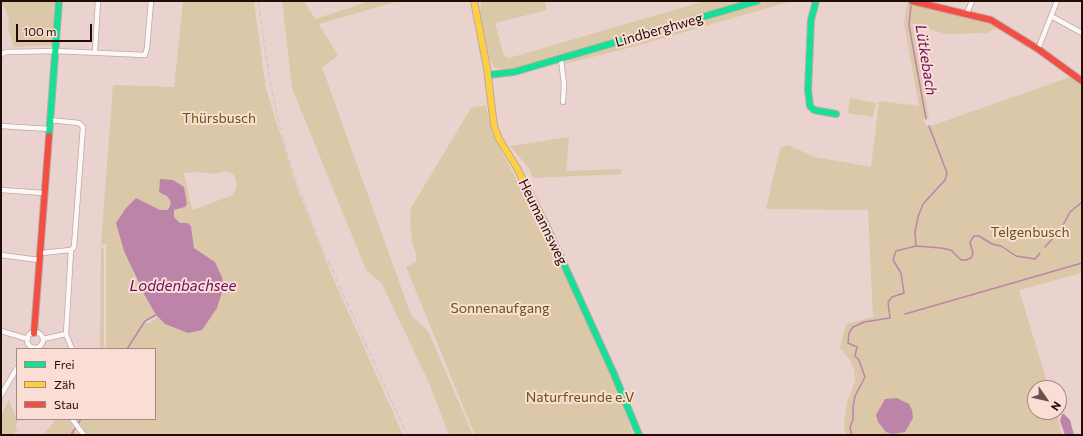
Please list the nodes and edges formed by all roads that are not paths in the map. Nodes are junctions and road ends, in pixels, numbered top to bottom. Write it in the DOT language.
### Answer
graph roads {
  1 [pos="59,1"];
  2 [pos="98,1"];
  3 [pos="151,1"];
  4 [pos="474,1"];
  5 [pos="757,1"];
  6 [pos="816,1"];
  7 [pos="912,1"];
  8 [pos="972,1"];
  9 [pos="1056,1"];
  10 [pos="967,13"];
  11 [pos="1051,16"];
  12 [pos="1082,33"];
  13 [pos="1038,49"];
  14 [pos="56,51"];
  15 [pos="95,52"];
  16 [pos="1,54"];
  17 [pos="561,59"];
  18 [pos="488,76"];
  19 [pos="1082,81"];
  20 [pos="563,102"];
  21 [pos="836,114"];
  22 [pos="50,120"];
  23 [pos="1,126"];
  24 [pos="49,129"];
  25 [pos="1,190"];
  26 [pos="44,193"];
  27 [pos="71,250"];
  28 [pos="41,253"];
  29 [pos="1,255"];
  30 [pos="38,260"];
  31 [pos="1,331"];
  32 [pos="34,333"];
  33 [pos="66,334"];
  34 [pos="28,338"];
  35 [pos="43,339"];
  36 [pos="31,348"];
  37 [pos="39,348"];
  38 [pos="72,348"];
  39 [pos="16,370"];
  40 [pos="1,395"];
  41 [pos="74,421"];
  42 [pos="83,433"];
  43 [pos="639,435"];
  1 -- 14 [label="street"];
  2 -- 15 [label="street"];
  3 -- 15 [label="street"];
  4 -- 18 [label="street, Heumannsweg"];
  5 -- 17 [label="street, Lindberghweg"];
  6 -- 21 [label="street"];
  7 -- 10 [label="street"];
  8 -- 10 [label="street"];
  9 -- 11 [label="street"];
  10 -- 13 [label="street"];
  11 -- 12 [label="street"];
  11 -- 13 [label="street"];
  13 -- 19 [label="street"];
  14 -- 15 [label="street"];
  14 -- 16 [label="street"];
  14 -- 22 [label="street"];
  17 -- 18 [label="street, Lindberghweg"];
  17 -- 20 [label="street"];
  18 -- 43 [label="street, Heumannsweg"];
  22 -- 24 [label="street"];
  22 -- 27 [label="street"];
  23 -- 24 [label="street"];
  24 -- 26 [label="street"];
  25 -- 26 [label="street"];
  26 -- 28 [label="street"];
  27 -- 28 [label="street"];
  27 -- 33 [label="street"];
  28 -- 30 [label="street"];
  29 -- 30 [label="street"];
  30 -- 32 [label="street"];
  31 -- 34 [label="street"];
  32 -- 34 [label="street"];
  32 -- 35 [label="street"];
  33 -- 35 [label="street"];
  33 -- 38 [label="street"];
  34 -- 36 [label="street"];
  35 -- 37 [label="street"];
  36 -- 37 [label="street"];
  39 -- 40 [label="street"];
  41 -- 42 [label="street"];
}
